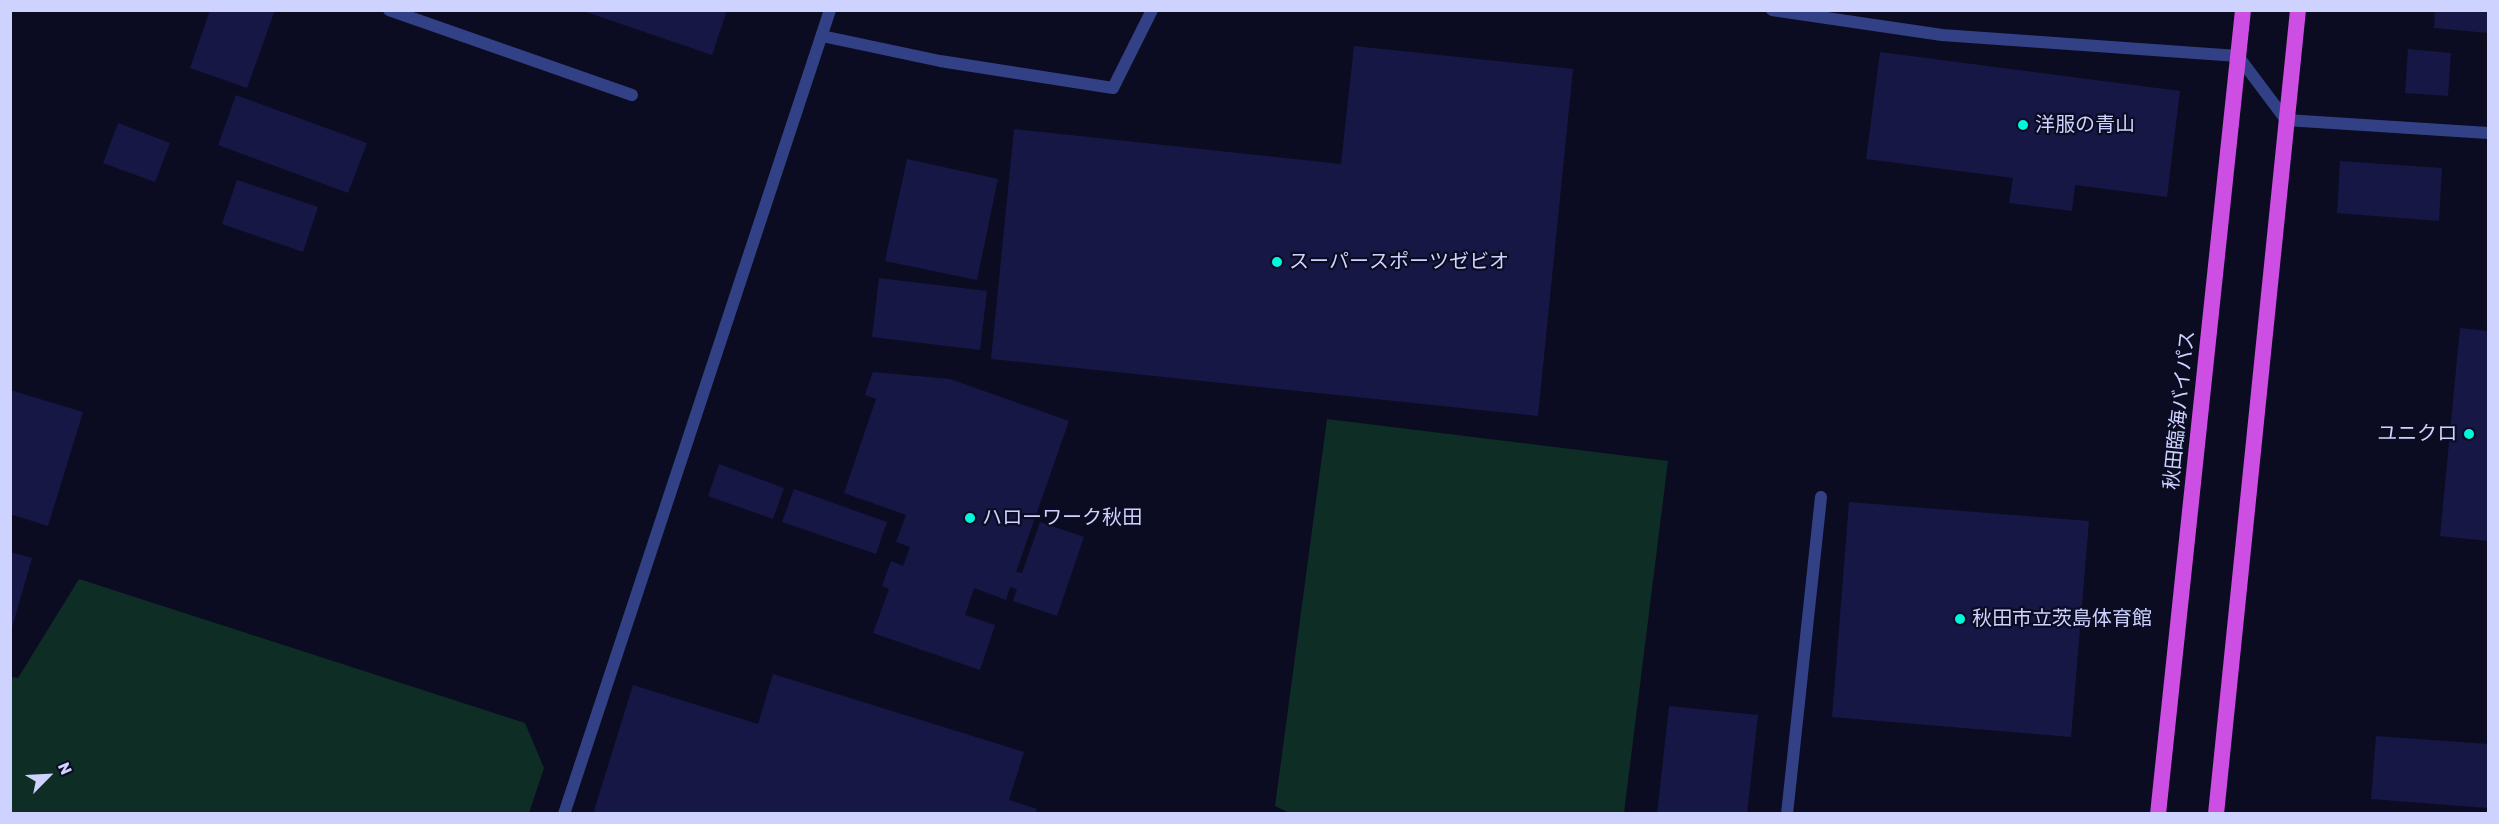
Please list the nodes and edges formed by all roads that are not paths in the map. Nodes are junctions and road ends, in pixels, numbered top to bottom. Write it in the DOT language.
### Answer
graph roads {
  1 [pos="389,10"];
  2 [pos="830,10"];
  3 [pos="1152,10"];
  4 [pos="1772,10"];
  5 [pos="2243,10"];
  6 [pos="2298,10"];
  7 [pos="822,36"];
  8 [pos="2238,56"];
  9 [pos="632,95"];
  10 [pos="2286,120"];
  11 [pos="2488,133"];
  12 [pos="1821,497"];
  13 [pos="564,813"];
  14 [pos="1787,813"];
  15 [pos="2158,813"];
  16 [pos="2216,813"];
  1 -- 9 [label="street"];
  2 -- 7 [label="street"];
  3 -- 7 [label="street"];
  4 -- 8 [label="street"];
  5 -- 8 [label="highway, 秋田臨海バイパス"];
  6 -- 10 [label="highway"];
  7 -- 13 [label="street"];
  8 -- 10 [label="street"];
  8 -- 15 [label="highway, 秋田臨海バイパス"];
  10 -- 11 [label="street"];
  10 -- 16 [label="highway"];
  12 -- 14 [label="street"];
}
